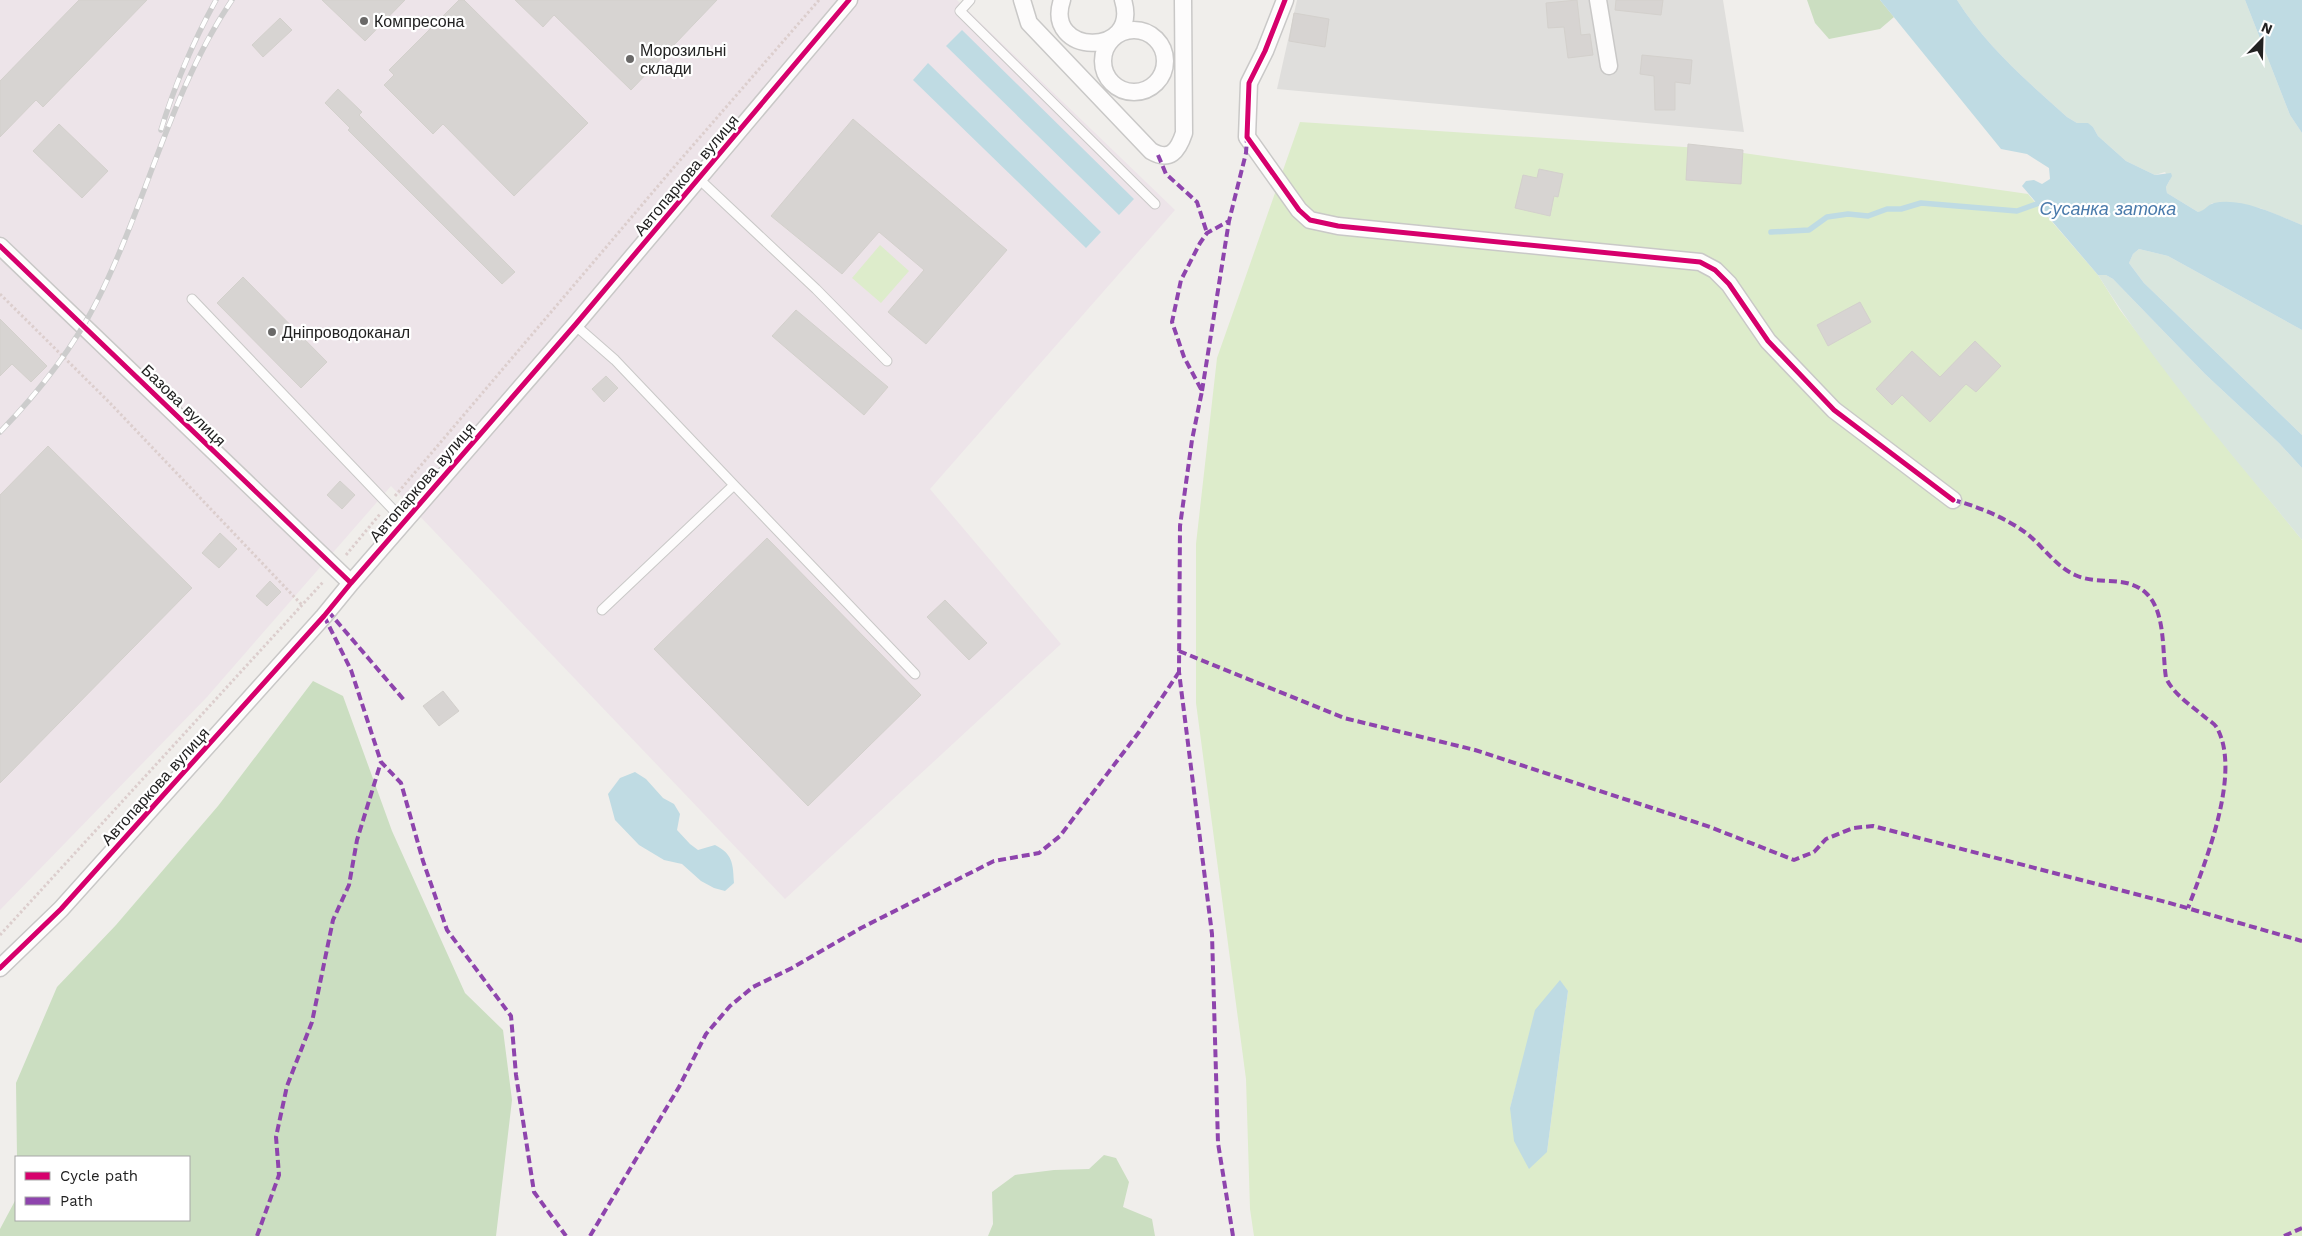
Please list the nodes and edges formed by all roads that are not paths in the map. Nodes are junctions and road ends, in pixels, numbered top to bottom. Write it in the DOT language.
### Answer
graph roads {
  1 [pos="850,0"];
  2 [pos="970,0"];
  3 [pos="1022,0"];
  4 [pos="1062,0"];
  5 [pos="1123,0"];
  6 [pos="1183,0"];
  7 [pos="1285,0"];
  8 [pos="1598,0"];
  9 [pos="1609,66"];
  10 [pos="699,180"];
  11 [pos="1155,204"];
  12 [pos="0,246"];
  13 [pos="192,299"];
  14 [pos="575,324"];
  15 [pos="887,361"];
  16 [pos="734,486"];
  17 [pos="1953,500"];
  18 [pos="404,521"];
  19 [pos="350,582"];
  20 [pos="602,610"];
  21 [pos="915,674"];
  22 [pos="0,968"];
  1 -- 10 [label="street, Автопаркова вулиця"];
  2 -- 11 [label="lane"];
  3 -- 6 [label="street"];
  4 -- 5 [label="street"];
  7 -- 17 [label="street"];
  8 -- 9 [label="street"];
  10 -- 14 [label="street, Автопаркова вулиця"];
  10 -- 15 [label="lane"];
  12 -- 19 [label="street, Базова вулиця"];
  13 -- 18 [label="lane"];
  14 -- 16 [label="lane"];
  14 -- 18 [label="street, Автопаркова вулиця"];
  16 -- 20 [label="lane"];
  16 -- 21 [label="lane"];
  18 -- 19 [label="street, Автопаркова вулиця"];
  19 -- 22 [label="street, Автопаркова вулиця"];
}
